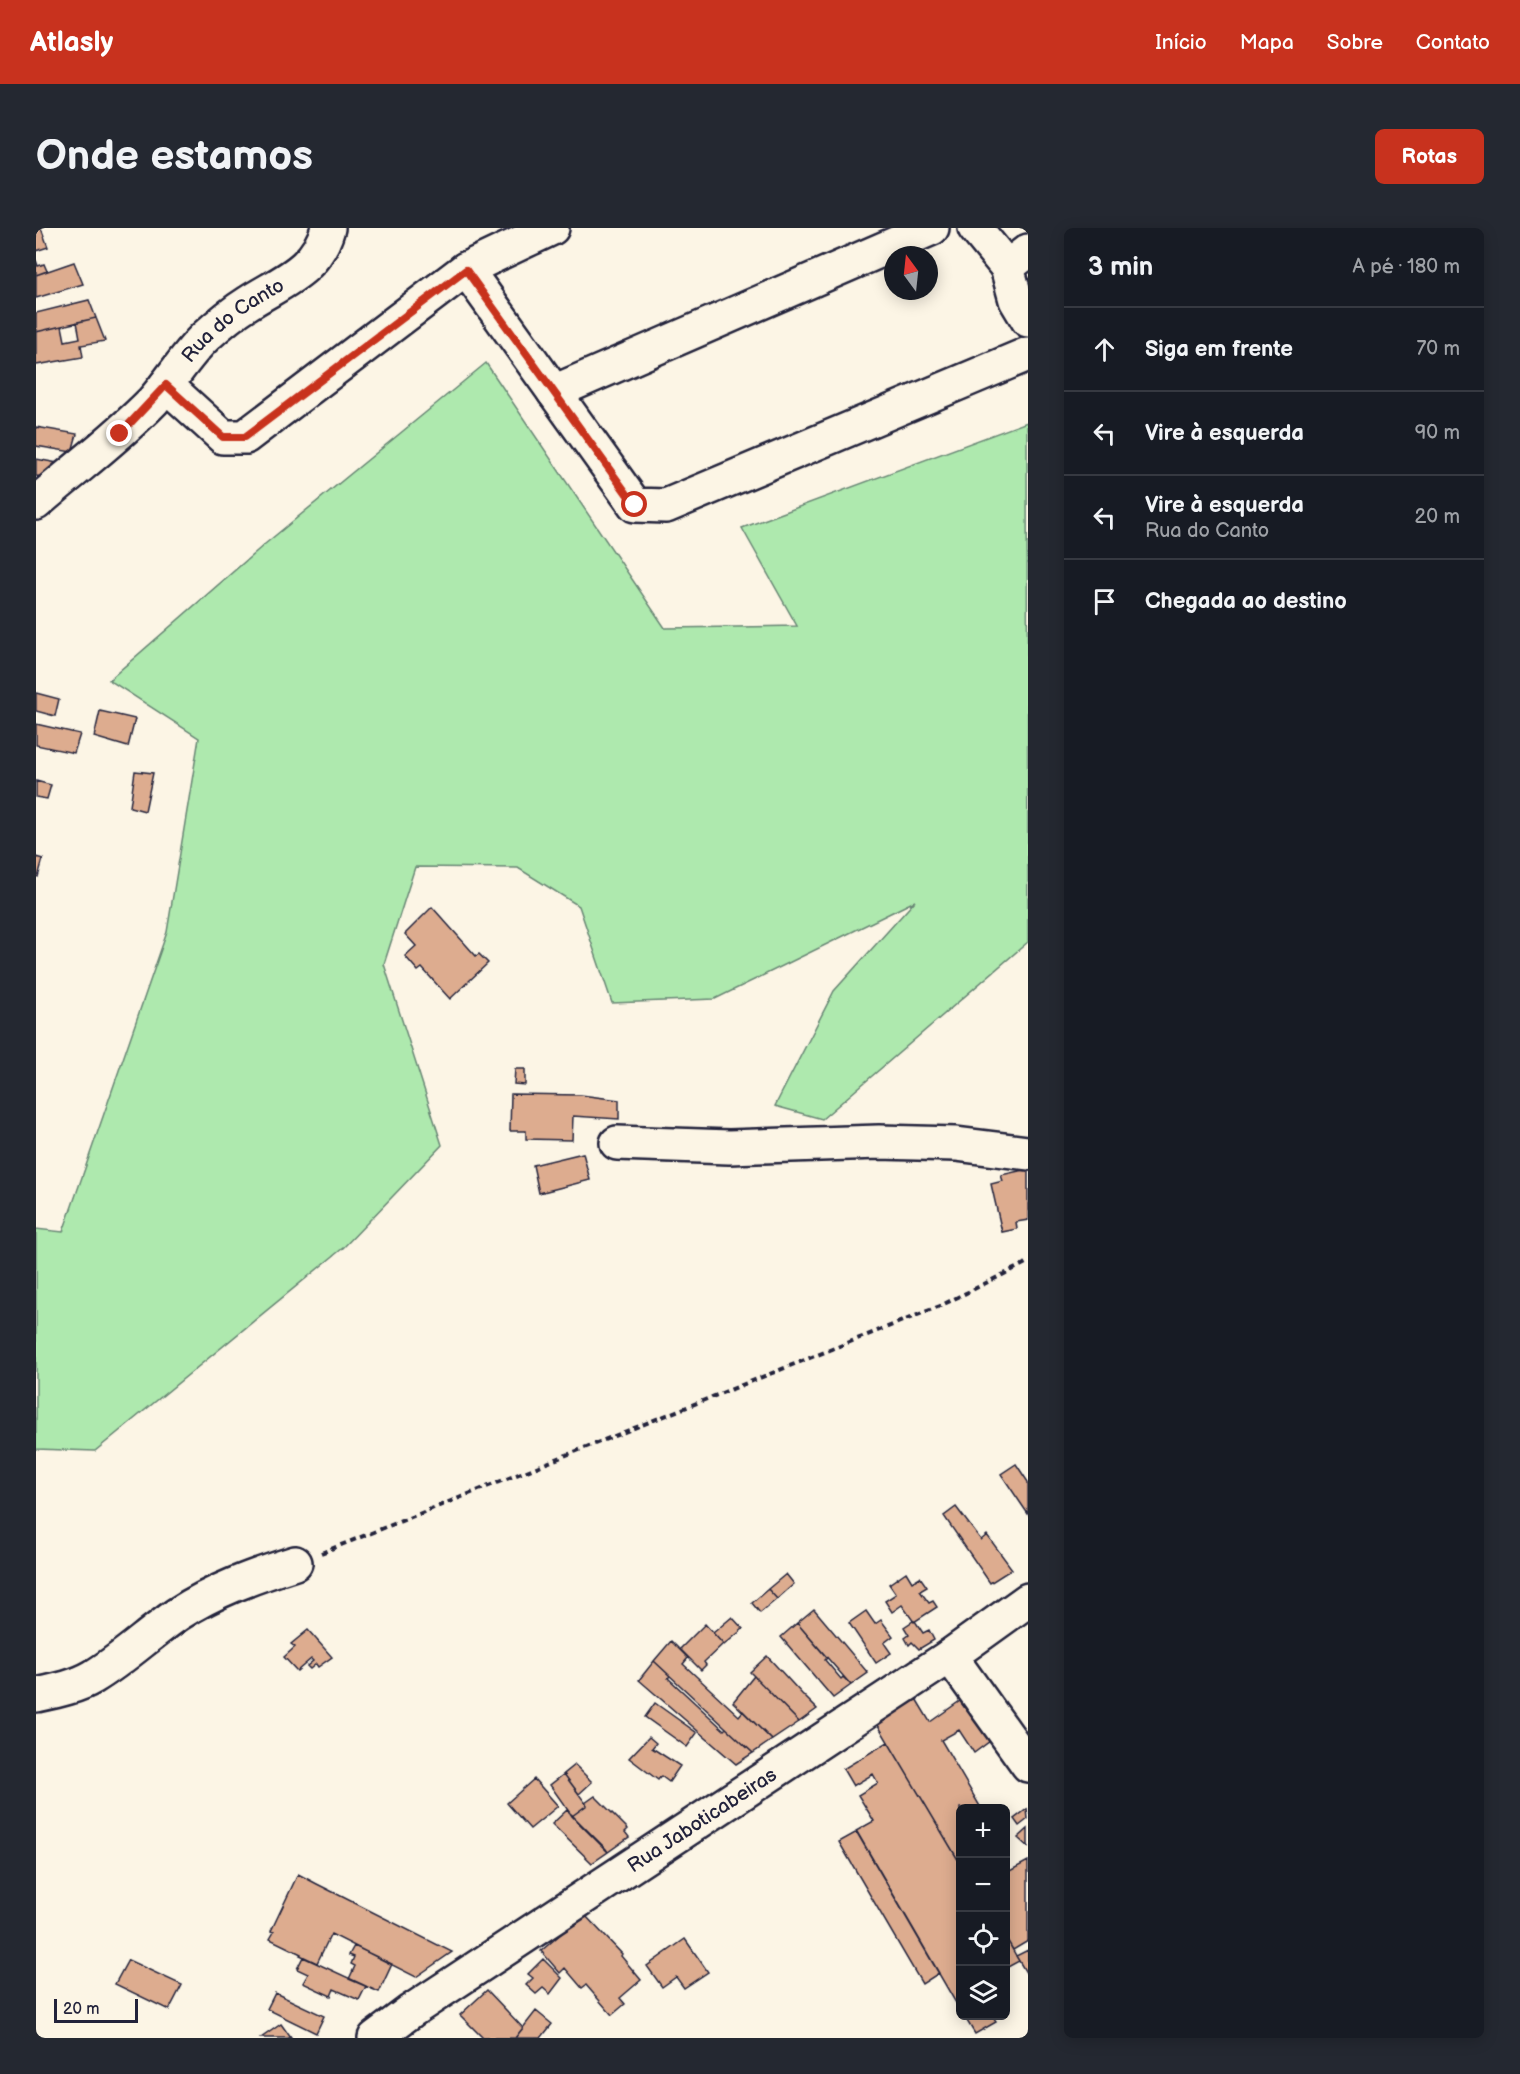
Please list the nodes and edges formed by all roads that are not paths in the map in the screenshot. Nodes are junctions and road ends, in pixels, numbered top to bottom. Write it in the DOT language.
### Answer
graph roads {
  1 [pos="552,228"];
  2 [pos="932,228"];
  3 [pos="975,228"];
  4 [pos="327,233"];
  5 [pos="1018,259"];
  6 [pos="466,270"];
  7 [pos="1028,320"];
  8 [pos="1028,354"];
  9 [pos="166,385"];
  10 [pos="554,392"];
  11 [pos="36,503"];
  12 [pos="617,1143"];
  13 [pos="1028,1153"];
  14 [pos="295,1563"];
  15 [pos="1028,1600"];
  16 [pos="950,1656"];
  17 [pos="36,1695"];
  18 [pos="1028,1765"];
  19 [pos="375,2038"];
  1 -- 6 [label="street"];
  2 -- 10 [label="street"];
  3 -- 5 [label="street"];
  4 -- 9 [label="street, Rua do Canto"];
  5 -- 7 [label="street"];
  6 -- 9 [label="street"];
  6 -- 10 [label="street"];
  8 -- 10 [label="street"];
  9 -- 11 [label="street, Rua do Canto"];
  12 -- 13 [label="street"];
  14 -- 17 [label="street"];
  15 -- 16 [label="street, Rua Jaboticabeiras"];
  16 -- 18 [label="street"];
  16 -- 19 [label="street, Rua Jaboticabeiras"];
}
